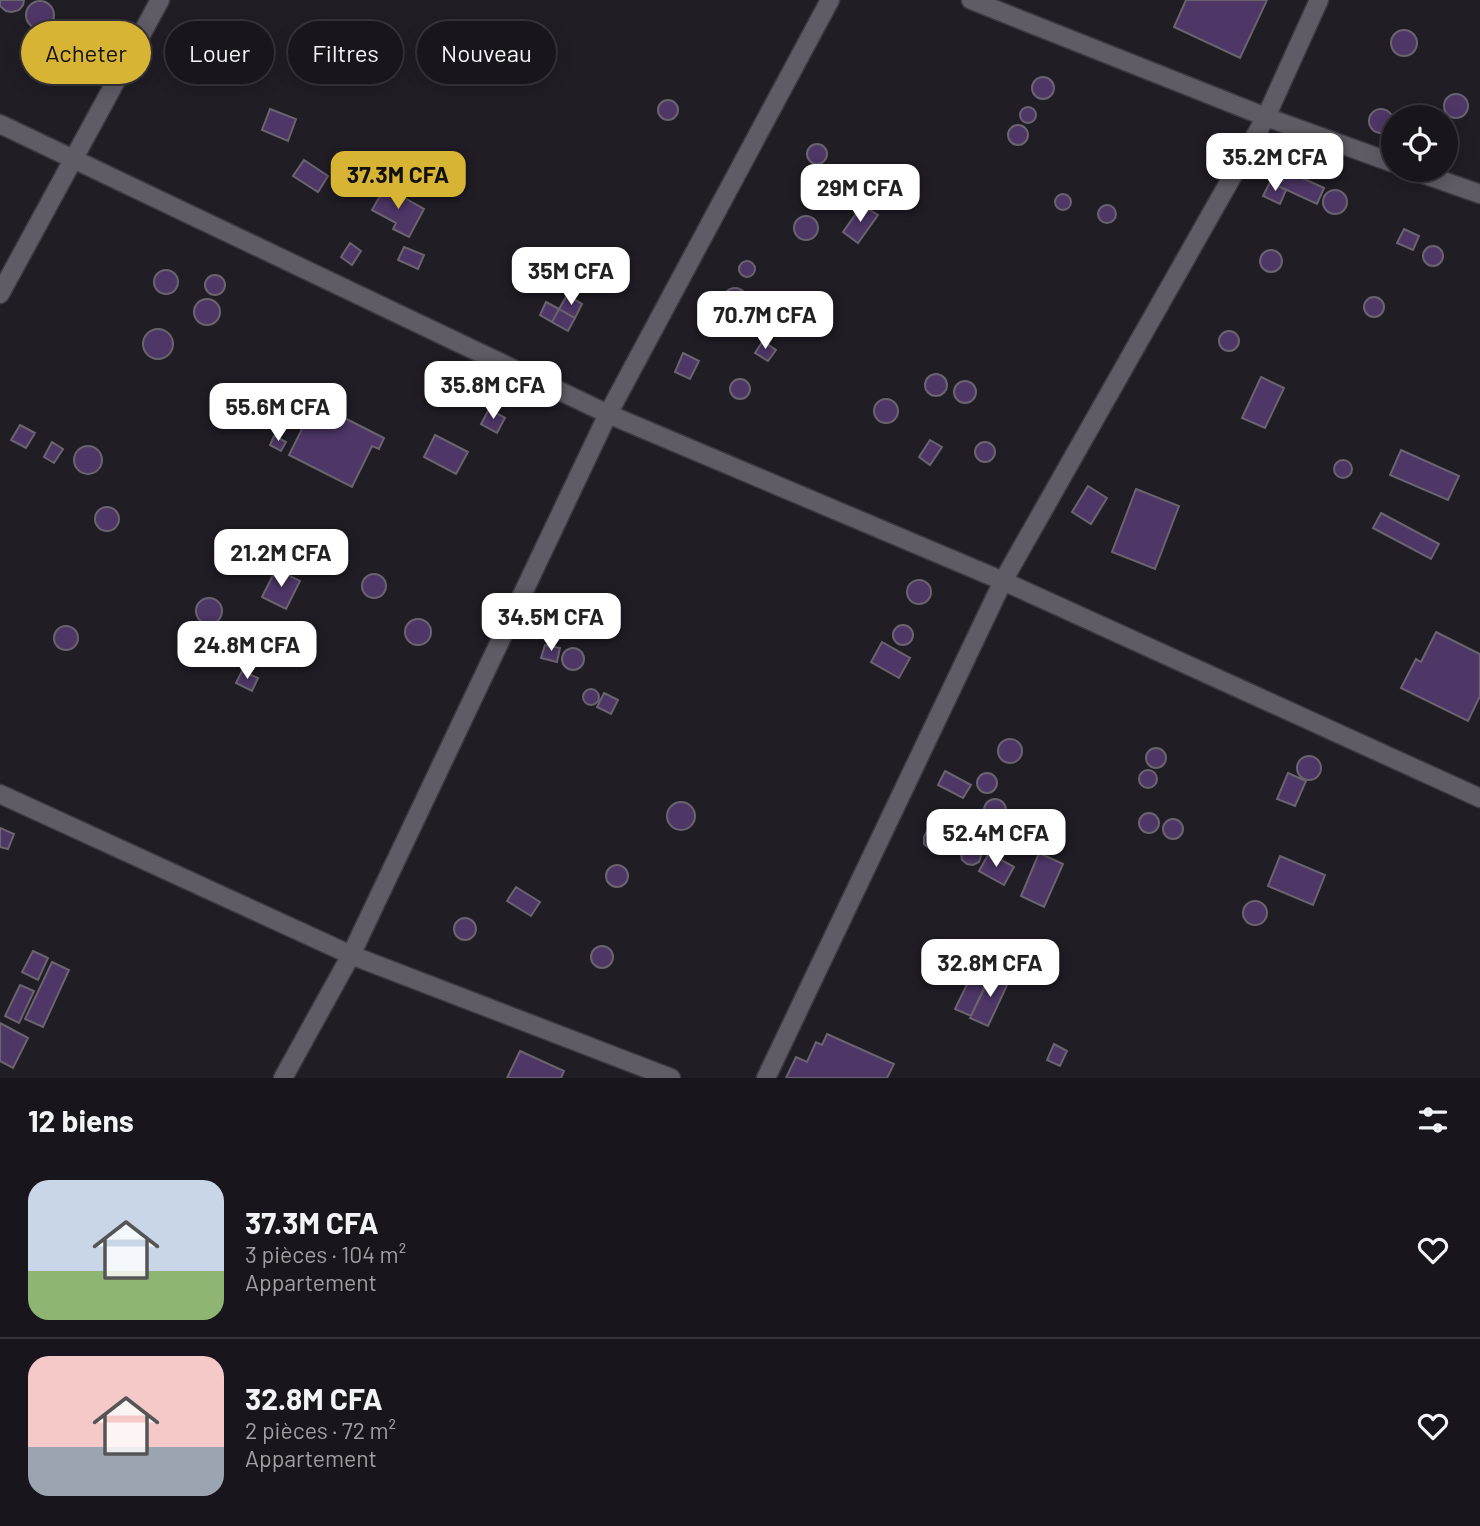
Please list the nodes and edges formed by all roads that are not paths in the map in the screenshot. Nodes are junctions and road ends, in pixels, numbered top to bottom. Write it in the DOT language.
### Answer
graph roads {
  1 [pos="160,0"];
  2 [pos="830,0"];
  3 [pos="971,0"];
  4 [pos="1319,0"];
  5 [pos="1266,117"];
  6 [pos="0,124"];
  7 [pos="74,158"];
  8 [pos="1381,159"];
  9 [pos="1446,182"];
  10 [pos="1480,194"];
  11 [pos="0,293"];
  12 [pos="608,414"];
  13 [pos="1003,581"];
  14 [pos="0,794"];
  15 [pos="1480,798"];
  16 [pos="351,955"];
  17 [pos="283,1078"];
  18 [pos="671,1078"];
  19 [pos="766,1078"];
  1 -- 7 [label="street"];
  2 -- 12 [label="street"];
  3 -- 5 [label="street"];
  4 -- 5 [label="street"];
  5 -- 8 [label="street"];
  5 -- 13 [label="street"];
  6 -- 7 [label="street"];
  7 -- 11 [label="street"];
  7 -- 12 [label="street"];
  9 -- 10 [label="street"];
  12 -- 13 [label="street"];
  12 -- 16 [label="street"];
  13 -- 15 [label="street"];
  13 -- 19 [label="street"];
  14 -- 16 [label="street"];
  16 -- 17 [label="street"];
  16 -- 18 [label="street"];
}
